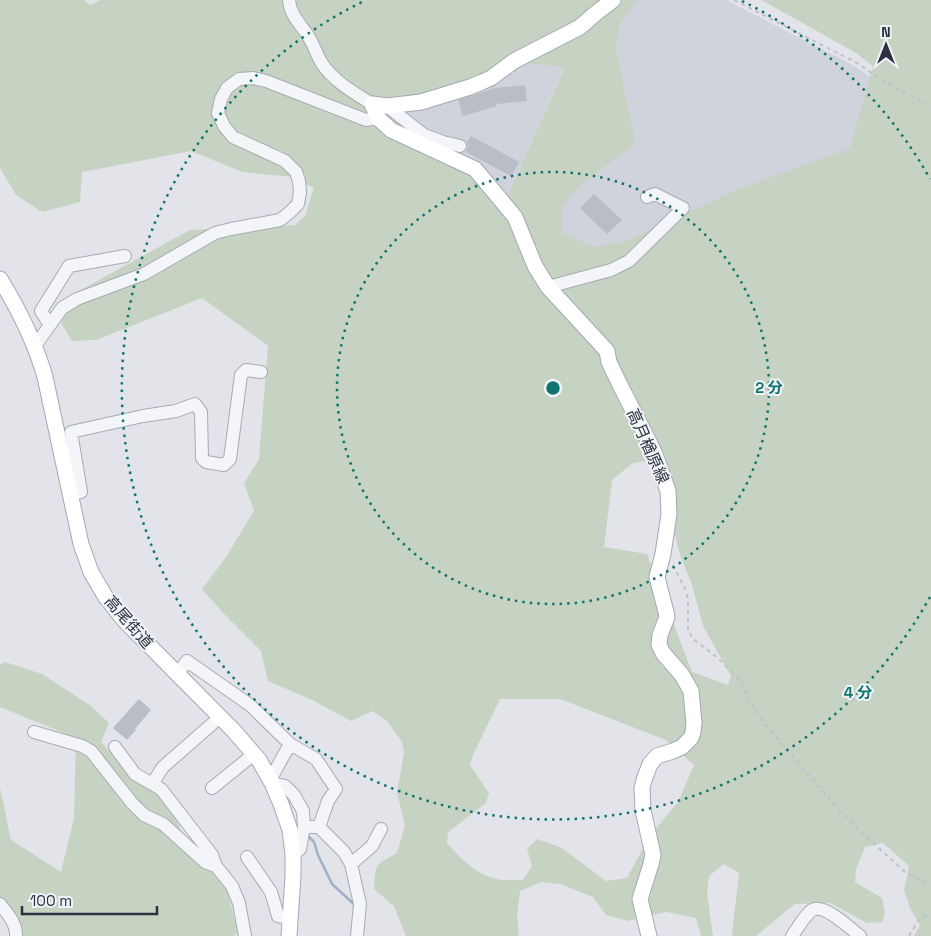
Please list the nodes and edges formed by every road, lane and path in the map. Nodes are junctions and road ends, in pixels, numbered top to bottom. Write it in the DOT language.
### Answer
graph roads {
  1 [pos="289,0"];
  2 [pos="613,0"];
  3 [pos="734,0"];
  4 [pos="387,106"];
  5 [pos="931,106"];
  6 [pos="375,111"];
  7 [pos="460,146"];
  8 [pos="647,197"];
  9 [pos="125,256"];
  10 [pos="0,279"];
  11 [pos="548,287"];
  12 [pos="50,325"];
  13 [pos="35,346"];
  14 [pos="261,372"];
  15 [pos="70,495"];
  16 [pos="663,554"];
  17 [pos="178,674"];
  18 [pos="220,717"];
  19 [pos="34,732"];
  20 [pos="290,744"];
  21 [pos="115,747"];
  22 [pos="254,754"];
  23 [pos="271,782"];
  24 [pos="152,784"];
  25 [pos="212,788"];
  26 [pos="304,827"];
  27 [pos="319,827"];
  28 [pos="381,829"];
  29 [pos="293,854"];
  30 [pos="247,857"];
  31 [pos="351,864"];
  32 [pos="216,866"];
  33 [pos="931,886"];
  34 [pos="0,904"];
  35 [pos="931,913"];
  36 [pos="290,918"];
  37 [pos="16,936"];
  38 [pos="245,936"];
  39 [pos="289,936"];
  40 [pos="357,936"];
  41 [pos="648,936"];
  42 [pos="792,936"];
  43 [pos="860,936"];
  44 [pos="910,936"];
  1 -- 6 [label="street"];
  2 -- 4 [label="main road"];
  3 -- 5 [label="path"];
  4 -- 6 [label="main road"];
  4 -- 7 [label="street"];
  6 -- 11 [label="main road, 高月楢原線"];
  6 -- 12 [label="street"];
  8 -- 11 [label="street"];
  9 -- 12 [label="street"];
  10 -- 13 [label="main road, 高尾街道"];
  11 -- 16 [label="main road, 高月楢原線"];
  12 -- 13 [label="street"];
  13 -- 15 [label="main road, 高尾街道"];
  14 -- 15 [label="street"];
  15 -- 17 [label="main road, 高尾街道"];
  16 -- 33 [label="path"];
  16 -- 41 [label="main road, 高月楢原線"];
  17 -- 18 [label="main road, 高尾街道"];
  17 -- 20 [label="street"];
  18 -- 22 [label="main road, 高尾街道"];
  18 -- 24 [label="street"];
  19 -- 32 [label="street"];
  20 -- 23 [label="street"];
  20 -- 27 [label="street"];
  21 -- 24 [label="street"];
  22 -- 23 [label="main road, 高尾街道"];
  22 -- 25 [label="street"];
  23 -- 26 [label="street"];
  23 -- 29 [label="main road, 高尾街道"];
  24 -- 32 [label="street"];
  26 -- 27 [label="street"];
  26 -- 29 [label="street"];
  27 -- 31 [label="street"];
  28 -- 31 [label="street"];
  29 -- 36 [label="main road, 高尾街道"];
  30 -- 36 [label="street"];
  31 -- 40 [label="street"];
  32 -- 38 [label="street"];
  34 -- 37 [label="street"];
  35 -- 44 [label="path"];
  36 -- 39 [label="main road, 高尾街道"];
  42 -- 43 [label="street"];
}
